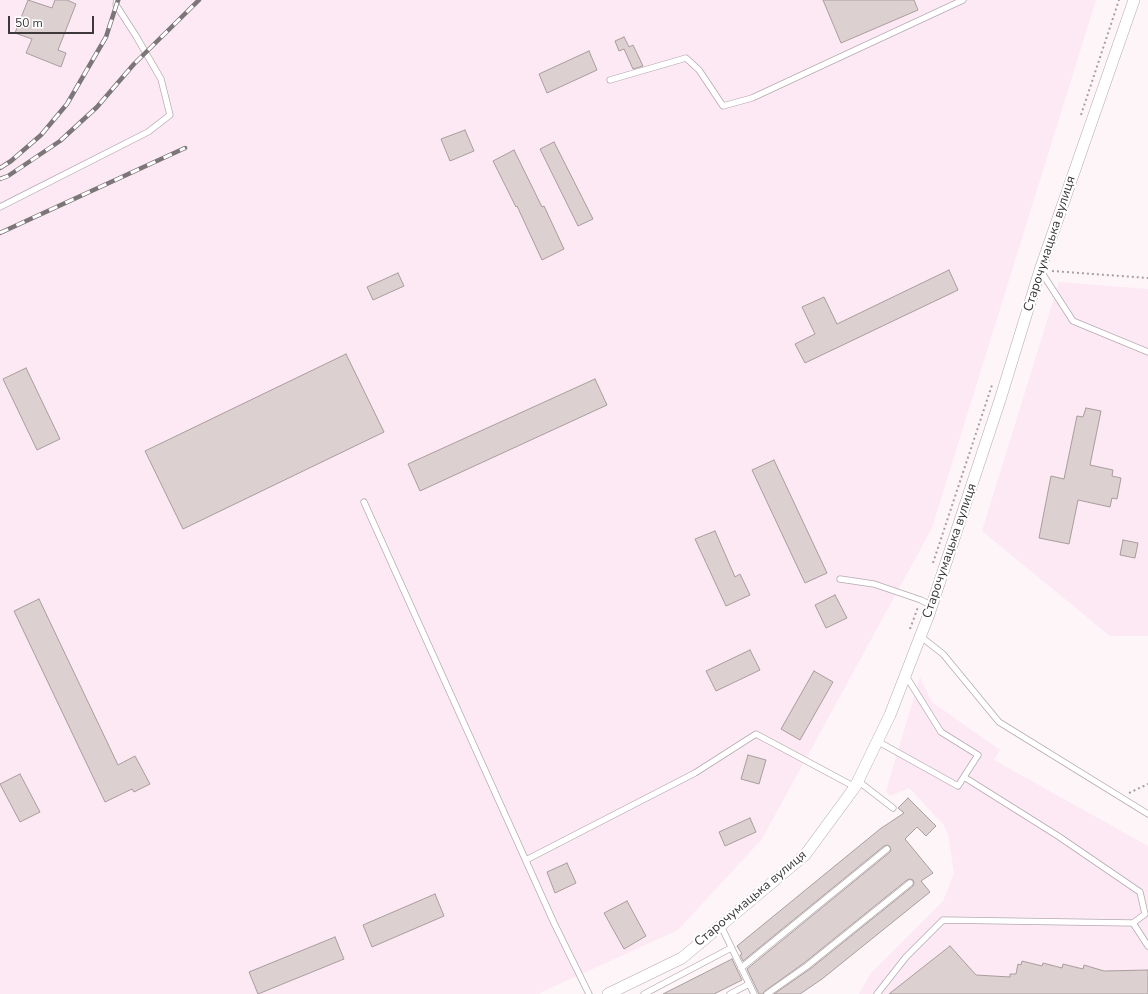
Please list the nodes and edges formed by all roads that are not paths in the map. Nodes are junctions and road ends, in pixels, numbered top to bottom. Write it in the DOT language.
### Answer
graph roads {
  1 [pos="117,0"];
  2 [pos="963,0"];
  3 [pos="1134,0"];
  4 [pos="610,80"];
  5 [pos="0,207"];
  6 [pos="1040,270"];
  7 [pos="1148,352"];
  8 [pos="364,502"];
  9 [pos="840,579"];
  10 [pos="932,606"];
  11 [pos="920,636"];
  12 [pos="905,675"];
  13 [pos="877,741"];
  14 [pos="964,778"];
  15 [pos="857,784"];
  16 [pos="893,808"];
  17 [pos="1148,814"];
  18 [pos="887,849"];
  19 [pos="526,860"];
  20 [pos="910,883"];
  21 [pos="1133,923"];
  22 [pos="721,926"];
  23 [pos="1148,946"];
  24 [pos="731,948"];
  25 [pos="741,968"];
  26 [pos="749,984"];
  27 [pos="589,994"];
  28 [pos="608,994"];
  29 [pos="644,994"];
  30 [pos="730,994"];
  31 [pos="754,994"];
  32 [pos="767,994"];
  33 [pos="877,994"];
  1 -- 5 [label="lane"];
  2 -- 4 [label="lane"];
  3 -- 6 [label="street, Старочумацька вулиця"];
  6 -- 7 [label="lane"];
  6 -- 10 [label="street, Старочумацька вулиця"];
  8 -- 19 [label="lane"];
  9 -- 10 [label="lane"];
  10 -- 11 [label="street, Старочумацька вулиця"];
  11 -- 12 [label="street, Старочумацька вулиця"];
  11 -- 17 [label="lane"];
  12 -- 13 [label="street, Старочумацька вулиця"];
  12 -- 14 [label="lane"];
  13 -- 14 [label="lane"];
  13 -- 15 [label="street, Старочумацька вулиця"];
  14 -- 21 [label="lane"];
  15 -- 16 [label="lane"];
  15 -- 19 [label="lane"];
  15 -- 22 [label="street, Старочумацька вулиця"];
  18 -- 25 [label="lane"];
  19 -- 27 [label="lane"];
  20 -- 32 [label="lane"];
  21 -- 23 [label="lane"];
  21 -- 33 [label="lane"];
  22 -- 24 [label="lane"];
  22 -- 28 [label="street, Старочумацька вулиця"];
  24 -- 25 [label="lane"];
  24 -- 29 [label="lane"];
  25 -- 26 [label="lane"];
  26 -- 30 [label="lane"];
  26 -- 31 [label="lane"];
}
